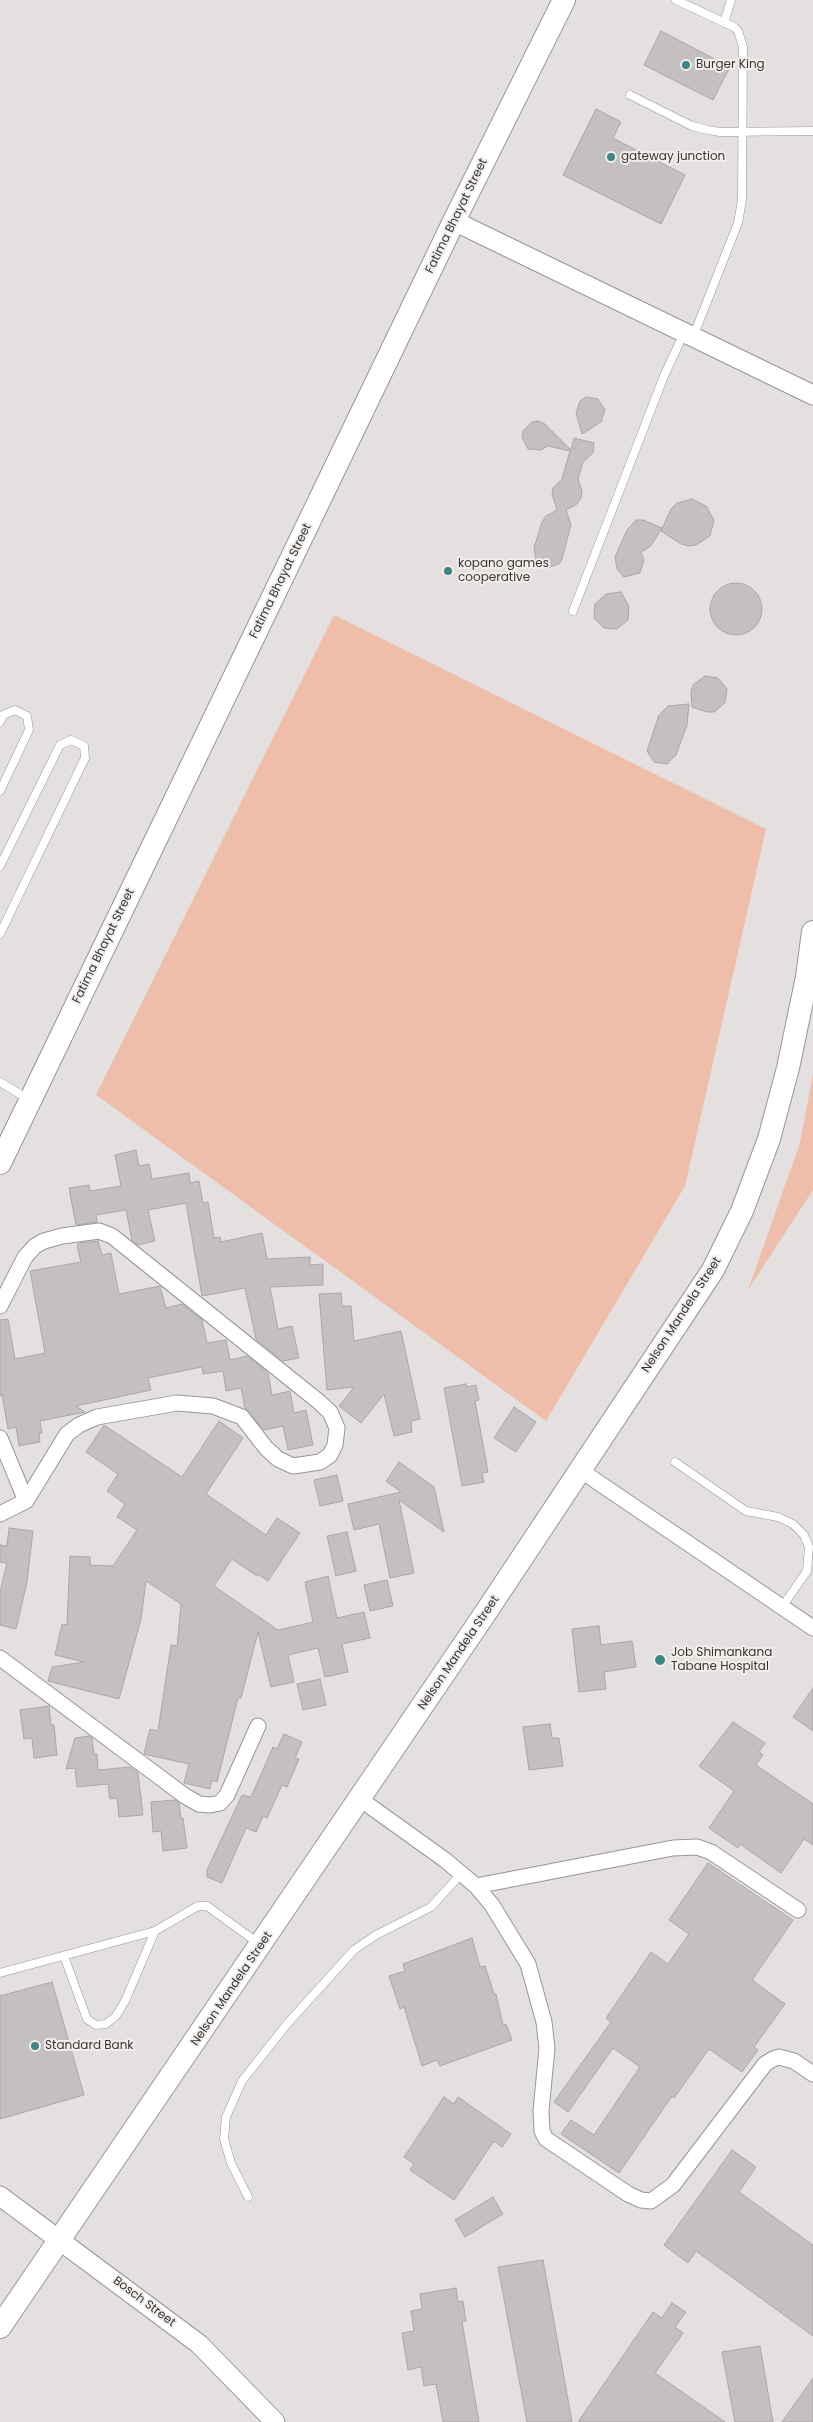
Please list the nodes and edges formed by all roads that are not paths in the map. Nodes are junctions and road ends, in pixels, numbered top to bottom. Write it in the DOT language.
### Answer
graph roads {
  1 [pos="564,0"];
  2 [pos="676,0"];
  3 [pos="730,0"];
  4 [pos="724,23"];
  5 [pos="630,95"];
  6 [pos="743,132"];
  7 [pos="813,132"];
  8 [pos="454,221"];
  9 [pos="688,335"];
  10 [pos="813,395"];
  11 [pos="573,611"];
  12 [pos="0,722"];
  13 [pos="0,791"];
  14 [pos="0,866"];
  15 [pos="813,932"];
  16 [pos="0,934"];
  17 [pos="0,1082"];
  18 [pos="30,1100"];
  19 [pos="0,1163"];
  20 [pos="0,1306"];
  21 [pos="0,1438"];
  22 [pos="675,1462"];
  23 [pos="580,1470"];
  24 [pos="26,1501"];
  25 [pos="0,1514"];
  26 [pos="782,1607"];
  27 [pos="813,1628"];
  28 [pos="0,1658"];
  29 [pos="258,1726"];
  30 [pos="360,1799"];
  31 [pos="461,1874"];
  32 [pos="476,1886"];
  33 [pos="798,1910"];
  34 [pos="155,1931"];
  35 [pos="261,1946"];
  36 [pos="64,1956"];
  37 [pos="0,1973"];
  38 [pos="813,2074"];
  39 [pos="0,2196"];
  40 [pos="248,2197"];
  41 [pos="60,2239"];
  42 [pos="0,2327"];
  43 [pos="255,2401"];
  44 [pos="265,2422"];
  45 [pos="275,2422"];
  1 -- 8 [label="main road, Fatima Bhayat Street"];
  2 -- 4 [label="lane"];
  3 -- 4 [label="lane"];
  4 -- 6 [label="lane"];
  5 -- 6 [label="lane"];
  6 -- 7 [label="lane"];
  6 -- 9 [label="lane"];
  8 -- 9 [label="street"];
  8 -- 18 [label="main road, Fatima Bhayat Street"];
  9 -- 10 [label="street"];
  9 -- 11 [label="lane"];
  12 -- 13 [label="lane"];
  14 -- 16 [label="lane"];
  15 -- 23 [label="main road, Nelson Mandela Street"];
  17 -- 18 [label="lane"];
  18 -- 19 [label="main road, Fatima Bhayat Street"];
  20 -- 24 [label="street"];
  21 -- 24 [label="street"];
  22 -- 26 [label="lane"];
  23 -- 26 [label="street"];
  23 -- 30 [label="main road, Nelson Mandela Street"];
  24 -- 25 [label="street"];
  26 -- 27 [label="street"];
  28 -- 29 [label="street"];
  30 -- 31 [label="street"];
  30 -- 35 [label="main road, Nelson Mandela Street"];
  31 -- 32 [label="street"];
  31 -- 40 [label="lane"];
  32 -- 33 [label="street"];
  32 -- 38 [label="street"];
  34 -- 35 [label="lane"];
  34 -- 36 [label="lane"];
  34 -- 36 [label="lane"];
  35 -- 41 [label="main road, Nelson Mandela Street"];
  36 -- 37 [label="lane"];
  39 -- 41 [label="street, Bosch Street"];
  41 -- 42 [label="main road, Nelson Mandela Street"];
  41 -- 43 [label="street, Bosch Street"];
  43 -- 44 [label="street"];
  43 -- 45 [label="street, Bosch Street"];
}
